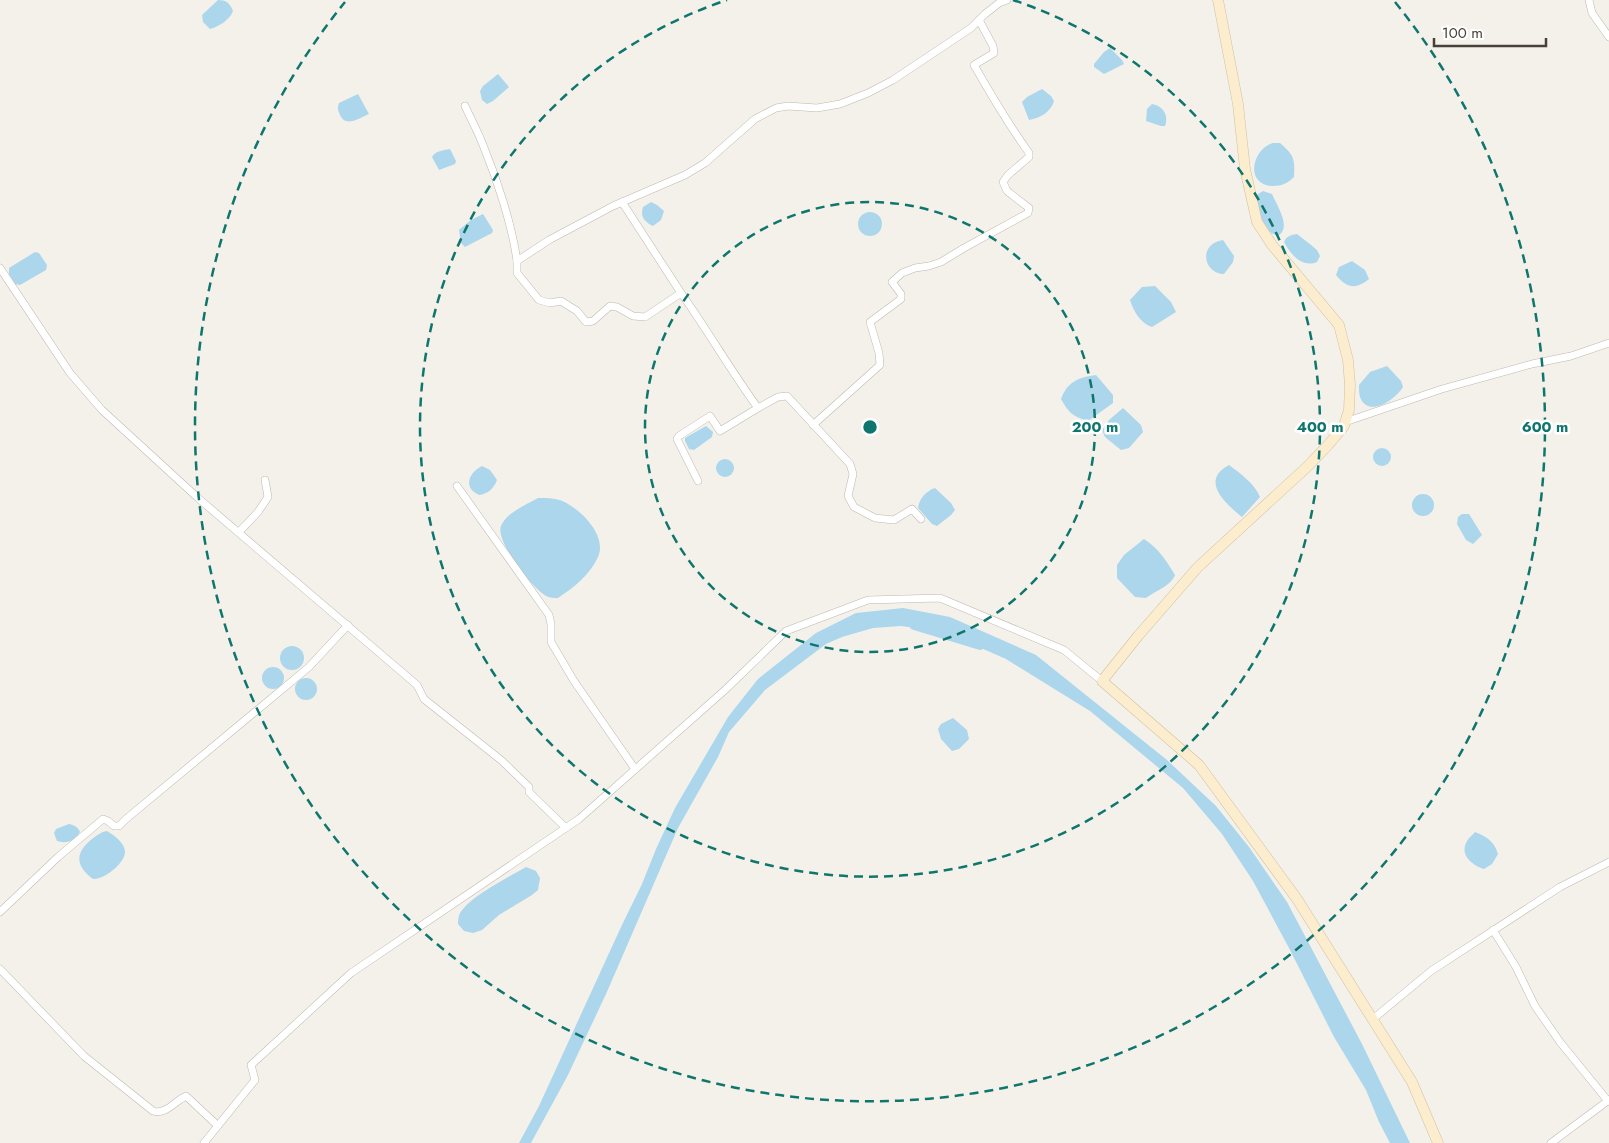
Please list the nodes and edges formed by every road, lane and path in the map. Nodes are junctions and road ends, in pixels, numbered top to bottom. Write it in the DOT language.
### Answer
graph roads {
  1 [pos="1006,0"];
  2 [pos="1218,0"];
  3 [pos="1589,0"];
  4 [pos="978,20"];
  5 [pos="1609,37"];
  6 [pos="465,106"];
  7 [pos="622,202"];
  8 [pos="517,261"];
  9 [pos="0,268"];
  10 [pos="681,293"];
  11 [pos="1609,343"];
  12 [pos="758,408"];
  13 [pos="1345,422"];
  14 [pos="813,425"];
  15 [pos="265,480"];
  16 [pos="698,481"];
  17 [pos="457,486"];
  18 [pos="921,520"];
  19 [pos="239,532"];
  20 [pos="348,626"];
  21 [pos="1102,681"];
  22 [pos="635,769"];
  23 [pos="566,828"];
  24 [pos="1609,862"];
  25 [pos="0,912"];
  26 [pos="1493,930"];
  27 [pos="0,969"];
  28 [pos="1373,1019"];
  29 [pos="1609,1101"];
  30 [pos="217,1125"];
  31 [pos="204,1143"];
  32 [pos="1438,1143"];
  33 [pos="1550,1143"];
  1 -- 4 [label="street"];
  2 -- 13 [label="main road"];
  3 -- 5 [label="street"];
  4 -- 7 [label="street"];
  4 -- 14 [label="street"];
  6 -- 8 [label="street"];
  7 -- 8 [label="street"];
  7 -- 10 [label="street"];
  8 -- 10 [label="street"];
  9 -- 19 [label="street"];
  10 -- 12 [label="street"];
  11 -- 13 [label="street"];
  12 -- 14 [label="street"];
  12 -- 16 [label="street"];
  13 -- 21 [label="main road"];
  14 -- 18 [label="street"];
  15 -- 19 [label="street"];
  17 -- 22 [label="street"];
  19 -- 20 [label="street"];
  20 -- 23 [label="street"];
  20 -- 25 [label="street"];
  21 -- 22 [label="street"];
  21 -- 28 [label="main road"];
  22 -- 23 [label="street"];
  23 -- 30 [label="street"];
  24 -- 26 [label="street"];
  26 -- 28 [label="street"];
  26 -- 29 [label="street"];
  27 -- 30 [label="street"];
  28 -- 32 [label="main road"];
  29 -- 33 [label="street"];
  30 -- 31 [label="street"];
}
